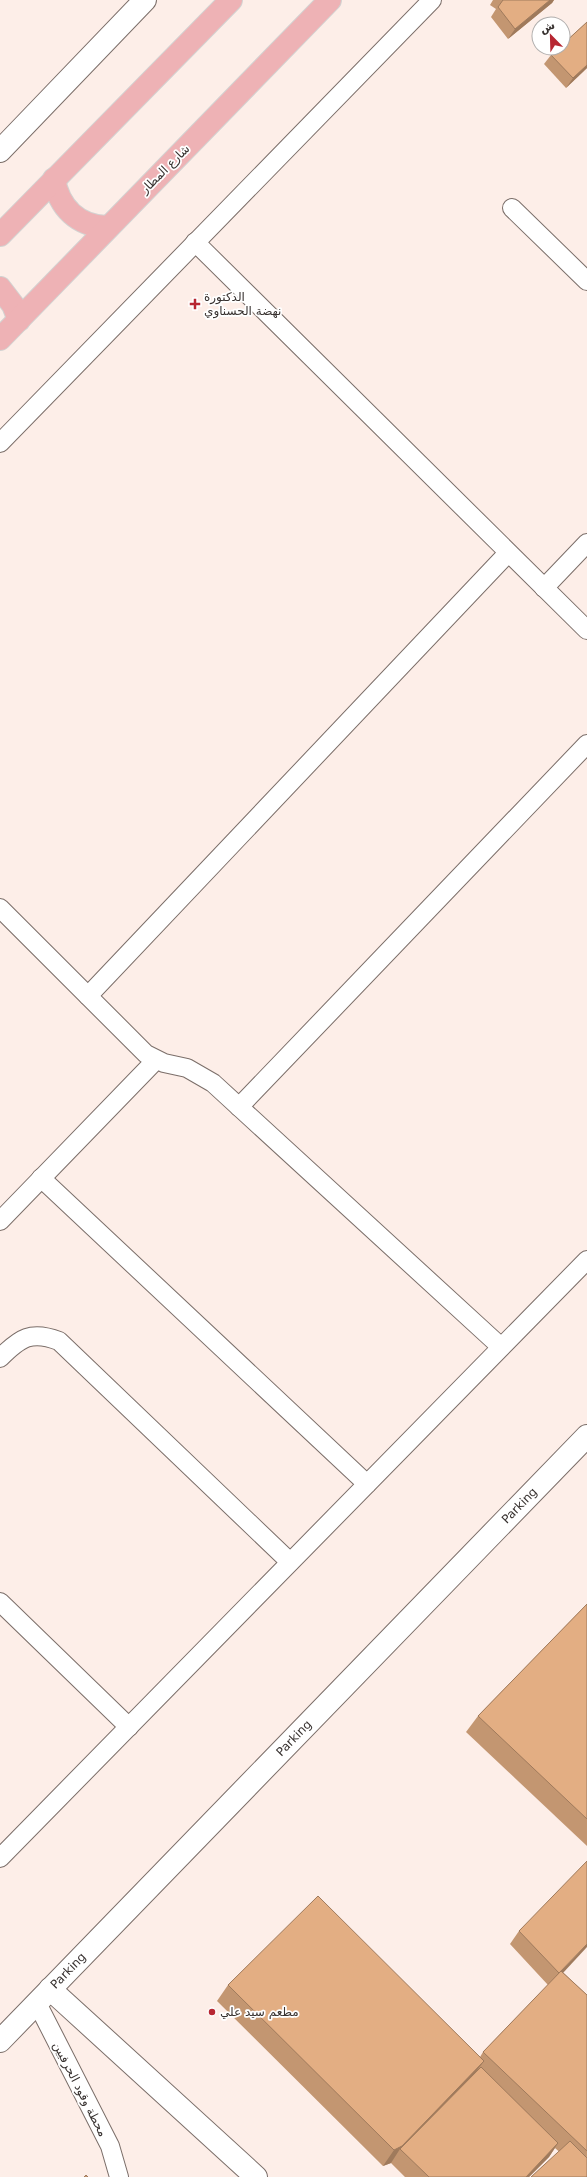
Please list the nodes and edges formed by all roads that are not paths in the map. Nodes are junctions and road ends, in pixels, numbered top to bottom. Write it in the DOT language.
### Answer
graph roads {
  1 [pos="145,0"];
  2 [pos="231,0"];
  3 [pos="330,0"];
  4 [pos="432,0"];
  5 [pos="0,151"];
  6 [pos="54,179"];
  7 [pos="512,208"];
  8 [pos="107,227"];
  9 [pos="0,235"];
  10 [pos="195,242"];
  11 [pos="587,281"];
  12 [pos="0,288"];
  13 [pos="19,320"];
  14 [pos="0,339"];
  15 [pos="0,443"];
  16 [pos="587,543"];
  17 [pos="508,552"];
  18 [pos="544,588"];
  19 [pos="587,630"];
  20 [pos="587,744"];
  21 [pos="0,908"];
  22 [pos="88,996"];
  23 [pos="156,1060"];
  24 [pos="240,1107"];
  25 [pos="41,1178"];
  26 [pos="0,1221"];
  27 [pos="587,1260"];
  28 [pos="500,1347"];
  29 [pos="0,1358"];
  30 [pos="587,1436"];
  31 [pos="367,1484"];
  32 [pos="290,1562"];
  33 [pos="0,1602"];
  34 [pos="129,1727"];
  35 [pos="0,1858"];
  36 [pos="43,1996"];
  37 [pos="0,2040"];
  38 [pos="119,2177"];
  39 [pos="256,2177"];
  1 -- 5 [label="street"];
  2 -- 6 [label="main road"];
  3 -- 8 [label="main road, شارع المطار"];
  4 -- 10 [label="lane"];
  6 -- 8 [label="main road"];
  6 -- 9 [label="main road"];
  7 -- 11 [label="lane"];
  8 -- 13 [label="main road, شارع المطار"];
  10 -- 15 [label="lane"];
  10 -- 17 [label="lane"];
  12 -- 13 [label="main road"];
  13 -- 14 [label="main road, شارع المطار"];
  16 -- 18 [label="lane"];
  17 -- 18 [label="lane"];
  17 -- 22 [label="lane"];
  18 -- 19 [label="lane"];
  20 -- 24 [label="lane"];
  21 -- 22 [label="lane"];
  22 -- 23 [label="lane"];
  23 -- 24 [label="lane"];
  23 -- 25 [label="lane"];
  24 -- 28 [label="lane"];
  25 -- 26 [label="lane"];
  25 -- 31 [label="lane"];
  27 -- 28 [label="lane"];
  28 -- 31 [label="lane"];
  29 -- 32 [label="lane"];
  30 -- 36 [label="street, Parking"];
  31 -- 32 [label="lane"];
  32 -- 34 [label="lane"];
  33 -- 34 [label="lane"];
  34 -- 35 [label="lane"];
  36 -- 37 [label="street, Parking"];
  36 -- 38 [label="lane, محطة وقود الحرفيين"];
  36 -- 39 [label="street"];
}
